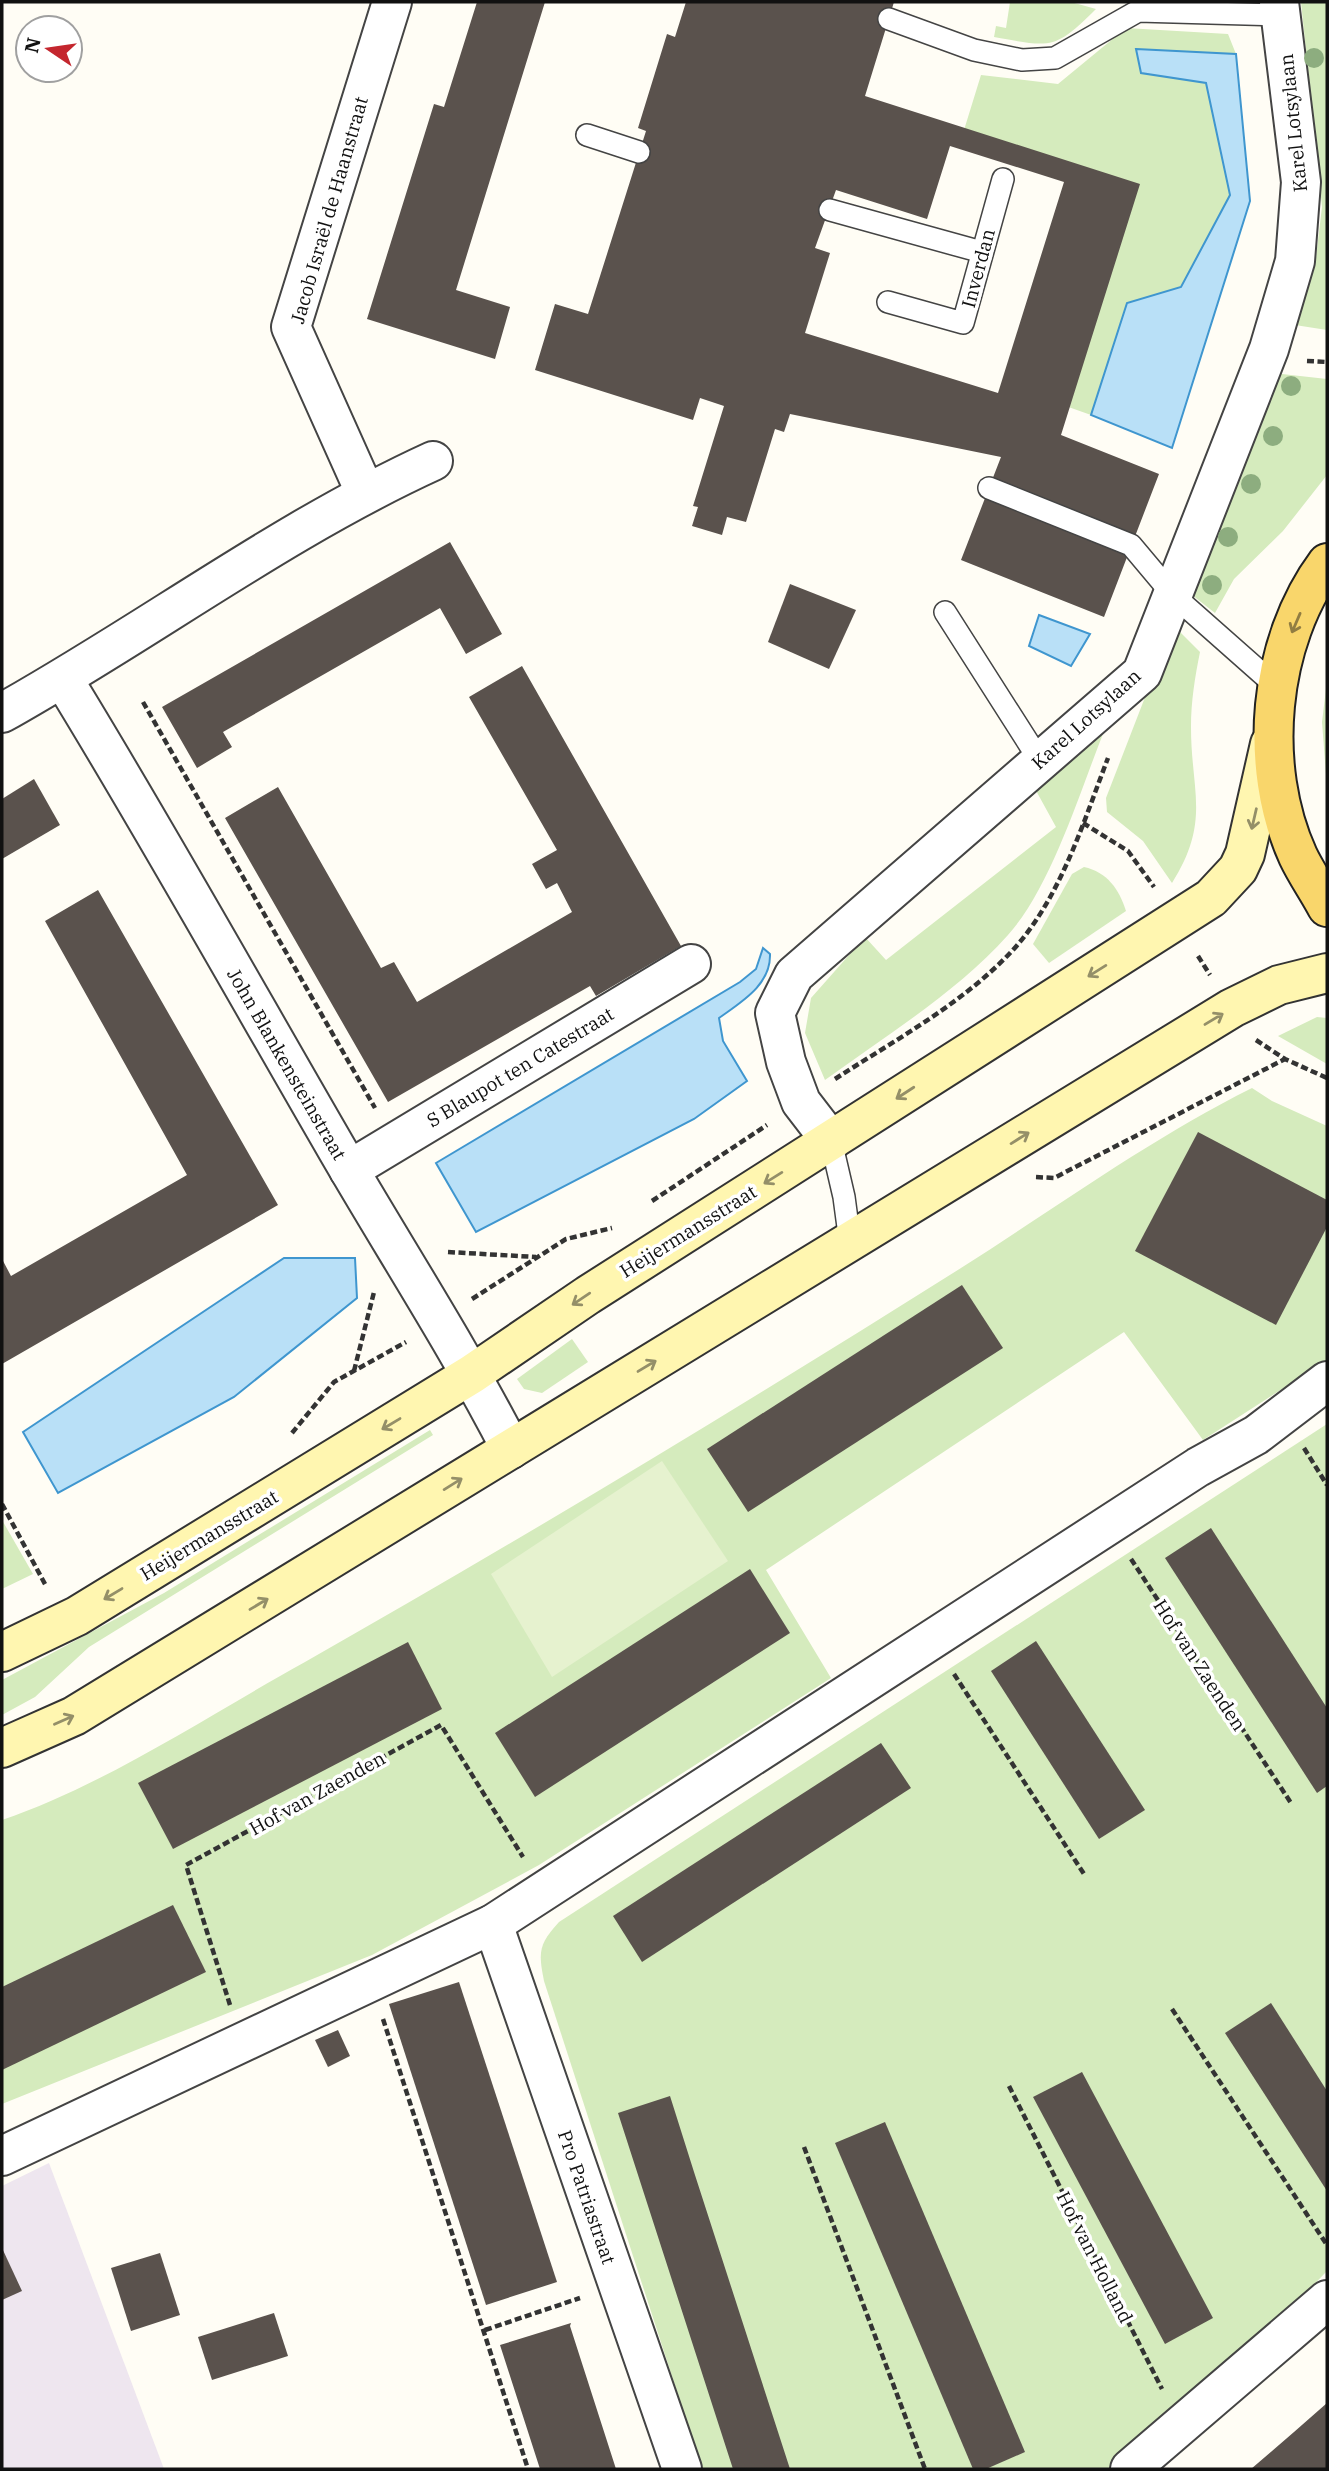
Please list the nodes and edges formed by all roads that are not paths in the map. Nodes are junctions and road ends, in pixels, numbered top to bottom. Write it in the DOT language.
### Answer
graph roads {
  1 [pos="392,2"];
  2 [pos="1279,8"];
  3 [pos="889,19"];
  4 [pos="587,135"];
  5 [pos="639,152"];
  6 [pos="1003,179"];
  7 [pos="830,210"];
  8 [pos="982,252"];
  9 [pos="888,302"];
  10 [pos="433,461"];
  11 [pos="989,488"];
  12 [pos="365,492"];
  13 [pos="1327,563"];
  14 [pos="1173,595"];
  15 [pos="945,612"];
  16 [pos="62,679"];
  17 [pos="1277,687"];
  18 [pos="2,713"];
  19 [pos="1274,728"];
  20 [pos="1040,761"];
  21 [pos="1327,907"];
  22 [pos="691,964"];
  23 [pos="1327,973"];
  24 [pos="831,1141"];
  25 [pos="349,1170"];
  26 [pos="850,1242"];
  27 [pos="472,1374"];
  28 [pos="1327,1381"];
  29 [pos="511,1448"];
  30 [pos="2,1652"];
  31 [pos="2,1748"];
  32 [pos="493,1924"];
  33 [pos="2,2156"];
  34 [pos="1327,2300"];
  35 [pos="682,2469"];
  36 [pos="1130,2469"];
  1 -- 12 [label="street, Jacob Israël de Haanstraat"];
  2 -- 3 [label="lane, Karel Lotsylaan"];
  2 -- 14 [label="street, Karel Lotsylaan"];
  4 -- 5 [label="lane"];
  6 -- 8 [label="lane, Inverdan"];
  7 -- 8 [label="lane"];
  8 -- 9 [label="lane, Inverdan"];
  10 -- 12 [label="street"];
  11 -- 14 [label="lane"];
  12 -- 16 [label="street"];
  13 -- 17 [label="main road, one-way"];
  14 -- 17 [label="lane"];
  14 -- 20 [label="street, Karel Lotsylaan"];
  15 -- 20 [label="lane"];
  16 -- 18 [label="street"];
  16 -- 25 [label="street, John Blankensteinstraat"];
  17 -- 19 [label="main road"];
  19 -- 21 [label="main road"];
  19 -- 24 [label="main road, Heijermansstraat, one-way"];
  20 -- 24 [label="street, Karel Lotsylaan"];
  22 -- 25 [label="street, S Blaupot ten Catestraat"];
  26 -- 23 [label="main road, one-way"];
  24 -- 26 [label="lane, Karel Lotsylaan"];
  24 -- 27 [label="main road, Heijermansstraat, one-way"];
  25 -- 27 [label="street, John Blankensteinstraat"];
  29 -- 26 [label="main road, one-way"];
  27 -- 29 [label="street, John Blankensteinstraat"];
  27 -- 30 [label="main road, Heijermansstraat, one-way"];
  28 -- 32 [label="street"];
  31 -- 29 [label="main road, one-way"];
  32 -- 33 [label="street"];
  32 -- 35 [label="street, Pro Patriastraat"];
  34 -- 36 [label="street"];
}
